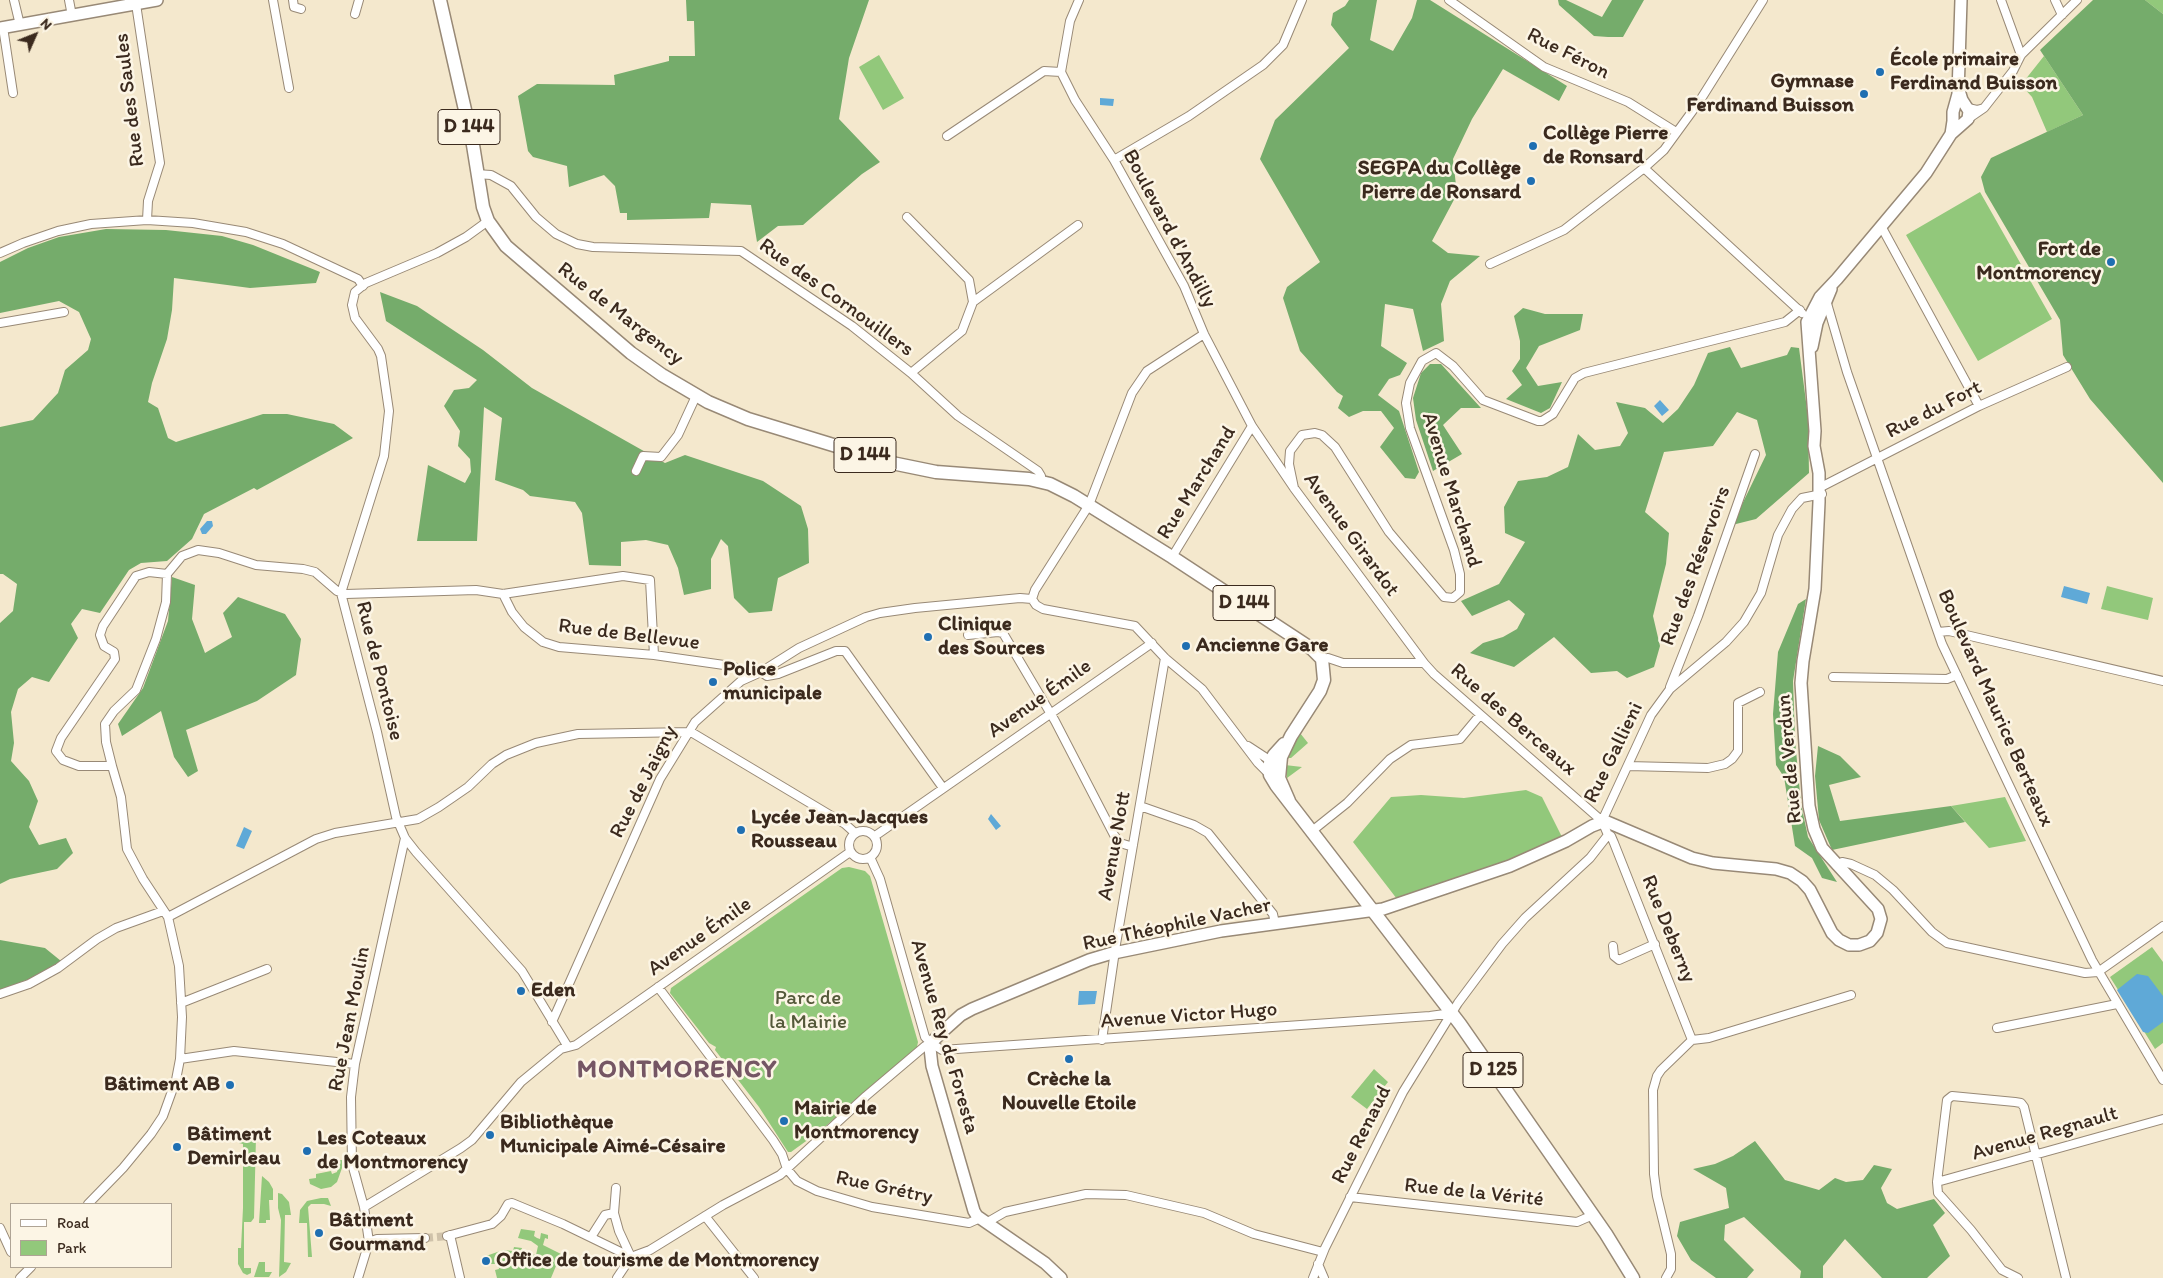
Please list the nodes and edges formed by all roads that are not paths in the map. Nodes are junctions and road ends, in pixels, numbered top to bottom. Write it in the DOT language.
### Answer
graph roads {
  1 [pos="14,0"];
  2 [pos="69,0"];
  3 [pos="157,0"];
  4 [pos="273,0"];
  5 [pos="293,0"];
  6 [pos="359,0"];
  7 [pos="435,0"];
  8 [pos="440,0"];
  9 [pos="1079,0"];
  10 [pos="1449,0"];
  11 [pos="1763,0"];
  12 [pos="1961,0"];
  13 [pos="2000,0"];
  14 [pos="2055,0"];
  15 [pos="2077,0"];
  16 [pos="1303,1"];
  17 [pos="136,4"];
  18 [pos="301,9"];
  19 [pos="355,14"];
  20 [pos="442,15"];
  21 [pos="2062,15"];
  22 [pos="72,16"];
  23 [pos="20,24"];
  24 [pos="1,28"];
  25 [pos="2021,55"];
  26 [pos="1060,72"];
  27 [pos="288,88"];
  28 [pos="13,93"];
  29 [pos="1962,113"];
  30 [pos="1676,132"];
  31 [pos="947,136"];
  32 [pos="1114,160"];
  33 [pos="1641,170"];
  34 [pos="476,174"];
  35 [pos="907,217"];
  36 [pos="147,220"];
  37 [pos="488,221"];
  38 [pos="1078,225"];
  39 [pos="1881,226"];
  40 [pos="0,253"];
  41 [pos="1490,264"];
  42 [pos="1837,279"];
  43 [pos="363,286"];
  44 [pos="1826,300"];
  45 [pos="973,302"];
  46 [pos="64,312"];
  47 [pos="1811,316"];
  48 [pos="1832,322"];
  49 [pos="0,323"];
  50 [pos="1835,332"];
  51 [pos="1204,334"];
  52 [pos="2067,367"];
  53 [pos="910,373"];
  54 [pos="696,396"];
  55 [pos="1979,406"];
  56 [pos="1252,426"];
  57 [pos="1755,454"];
  58 [pos="1878,458"];
  59 [pos="636,471"];
  60 [pos="1041,481"];
  61 [pos="1294,488"];
  62 [pos="1821,492"];
  63 [pos="1089,505"];
  64 [pos="1172,557"];
  65 [pos="167,574"];
  66 [pos="341,593"];
  67 [pos="503,594"];
  68 [pos="1032,599"];
  69 [pos="1938,632"];
  70 [pos="968,635"];
  71 [pos="1152,643"];
  72 [pos="654,655"];
  73 [pos="1165,658"];
  74 [pos="1322,659"];
  75 [pos="1424,662"];
  76 [pos="758,673"];
  77 [pos="1957,675"];
  78 [pos="1834,677"];
  79 [pos="2163,681"];
  80 [pos="1670,689"];
  81 [pos="1760,692"];
  82 [pos="1050,714"];
  83 [pos="1480,715"];
  84 [pos="688,732"];
  85 [pos="1291,736"];
  86 [pos="1240,740"];
  87 [pos="1271,760"];
  88 [pos="112,766"];
  89 [pos="1628,766"];
  90 [pos="1276,773"];
  91 [pos="943,788"];
  92 [pos="1140,806"];
  93 [pos="1602,821"];
  94 [pos="398,822"];
  95 [pos="1312,831"];
  96 [pos="855,833"];
  97 [pos="1608,834"];
  98 [pos="875,836"];
  99 [pos="405,838"];
  100 [pos="1133,845"];
  101 [pos="850,852"];
  102 [pos="870,857"];
  103 [pos="401,858"];
  104 [pos="422,859"];
  105 [pos="1836,864"];
  106 [pos="1374,910"];
  107 [pos="165,914"];
  108 [pos="1275,923"];
  109 [pos="2163,926"];
  110 [pos="1655,944"];
  111 [pos="1612,946"];
  112 [pos="1115,953"];
  113 [pos="267,969"];
  114 [pos="2098,972"];
  115 [pos="658,987"];
  116 [pos="0,994"];
  117 [pos="1851,995"];
  118 [pos="181,1004"];
  119 [pos="2117,1004"];
  120 [pos="1452,1012"];
  121 [pos="552,1022"];
  122 [pos="1997,1028"];
  123 [pos="1102,1040"];
  124 [pos="1692,1040"];
  125 [pos="931,1043"];
  126 [pos="568,1047"];
  127 [pos="180,1059"];
  128 [pos="355,1064"];
  129 [pos="2163,1080"];
  130 [pos="2163,1119"];
  131 [pos="2036,1154"];
  132 [pos="787,1169"];
  133 [pos="1937,1182"];
  134 [pos="616,1188"];
  135 [pos="1350,1197"];
  136 [pos="89,1203"];
  137 [pos="364,1207"];
  138 [pos="614,1213"];
  139 [pos="1593,1215"];
  140 [pos="705,1216"];
  141 [pos="983,1221"];
  142 [pos="0,1228"];
  143 [pos="1606,1234"];
  144 [pos="591,1237"];
  145 [pos="425,1238"];
  146 [pos="369,1242"];
  147 [pos="10,1250"];
  148 [pos="1323,1252"];
  149 [pos="631,1257"];
  150 [pos="1318,1264"];
  151 [pos="30,1268"];
  152 [pos="21,1277"];
  153 [pos="358,1278"];
  154 [pos="460,1278"];
  155 [pos="616,1278"];
  156 [pos="754,1278"];
  157 [pos="1061,1278"];
  158 [pos="1313,1278"];
  159 [pos="1324,1278"];
  160 [pos="1633,1278"];
  161 [pos="1640,1278"];
  162 [pos="1666,1278"];
  163 [pos="2018,1278"];
  164 [pos="2066,1278"];
  1 -- 23 [label="street"];
  2 -- 22 [label="street"];
  3 -- 17 [label="main road"];
  4 -- 27 [label="street"];
  5 -- 18 [label="street"];
  6 -- 19 [label="street"];
  7 -- 20 [label="main road"];
  8 -- 20 [label="main road, D 144"];
  9 -- 26 [label="street"];
  10 -- 30 [label="street, Rue Féron"];
  11 -- 30 [label="street"];
  12 -- 29 [label="main road"];
  13 -- 25 [label="street"];
  14 -- 21 [label="street"];
  15 -- 21 [label="street"];
  16 -- 32 [label="street"];
  17 -- 22 [label="main road"];
  17 -- 36 [label="street, Rue des Saules"];
  20 -- 34 [label="main road, D 144"];
  21 -- 25 [label="street"];
  22 -- 23 [label="main road"];
  23 -- 24 [label="main road"];
  24 -- 28 [label="street"];
  25 -- 29 [label="street"];
  26 -- 31 [label="street"];
  26 -- 32 [label="street, Boulevard d'Andilly"];
  29 -- 39 [label="main road"];
  30 -- 33 [label="street"];
  32 -- 51 [label="street, Boulevard d'Andilly"];
  33 -- 41 [label="street"];
  33 -- 47 [label="street"];
  34 -- 37 [label="main road, D 144"];
  34 -- 53 [label="street, Rue des Cornouillers"];
  35 -- 45 [label="street"];
  36 -- 40 [label="street"];
  36 -- 43 [label="street"];
  37 -- 43 [label="street"];
  37 -- 54 [label="main road, Rue de Margency / D 144"];
  38 -- 45 [label="street"];
  39 -- 42 [label="main road"];
  39 -- 55 [label="street"];
  42 -- 44 [label="main road"];
  42 -- 47 [label="main road"];
  43 -- 66 [label="street, Rue de Pontoise"];
  44 -- 47 [label="main road"];
  44 -- 48 [label="street, Boulevard Maurice Berteaux"];
  45 -- 53 [label="street"];
  46 -- 49 [label="street"];
  47 -- 48 [label="street"];
  47 -- 50 [label="street"];
  47 -- 61 [label="street, Avenue Marchand"];
  47 -- 62 [label="main road, Rue de Verdun"];
  48 -- 50 [label="street, Boulevard Maurice Berteaux"];
  50 -- 58 [label="street, Boulevard Maurice Berteaux"];
  51 -- 56 [label="street, Avenue Girardot"];
  51 -- 63 [label="street, Boulevard d'Andilly"];
  52 -- 55 [label="street, Rue du Fort"];
  53 -- 60 [label="street, Rue des Cornouillers"];
  54 -- 59 [label="street"];
  54 -- 60 [label="main road, Rue de Margency / D 144"];
  55 -- 58 [label="street, Rue du Fort"];
  56 -- 61 [label="street, Avenue Girardot"];
  56 -- 64 [label="street, Rue Marchand"];
  57 -- 80 [label="street, Rue des Réservoirs"];
  58 -- 62 [label="street, Rue du Fort"];
  58 -- 69 [label="street, Boulevard Maurice Berteaux"];
  60 -- 63 [label="main road, Rue de Margency / D 144"];
  61 -- 75 [label="street, Avenue Girardot"];
  62 -- 80 [label="street, Rue Gallieni"];
  62 -- 105 [label="main road, Rue de Verdun"];
  63 -- 64 [label="main road, D 144"];
  63 -- 68 [label="street"];
  64 -- 74 [label="main road, D 144"];
  65 -- 66 [label="street"];
  65 -- 88 [label="street"];
  65 -- 88 [label="street"];
  66 -- 67 [label="street"];
  66 -- 94 [label="street, Rue de Pontoise"];
  67 -- 72 [label="street, Rue de Bellevue"];
  67 -- 72 [label="street"];
  68 -- 71 [label="street"];
  68 -- 76 [label="street, Rue de Jaigny"];
  69 -- 77 [label="street, Boulevard Maurice Berteaux"];
  69 -- 79 [label="street"];
  70 -- 82 [label="street"];
  71 -- 73 [label="street"];
  71 -- 82 [label="street, Avenue Émile"];
  72 -- 76 [label="street, Rue de Bellevue"];
  73 -- 86 [label="street"];
  73 -- 92 [label="street, Avenue Nott"];
  74 -- 75 [label="street"];
  74 -- 85 [label="main road"];
  75 -- 83 [label="street, Rue des Berceaux"];
  76 -- 84 [label="street, Rue de Jaigny"];
  76 -- 91 [label="street"];
  77 -- 78 [label="street"];
  77 -- 114 [label="street, Boulevard Maurice Berteaux"];
  80 -- 89 [label="street, Rue Gallieni"];
  81 -- 89 [label="street"];
  82 -- 91 [label="street, Avenue Émile"];
  82 -- 100 [label="street"];
  83 -- 93 [label="street, Rue des Berceaux"];
  83 -- 95 [label="street"];
  84 -- 94 [label="street"];
  84 -- 96 [label="street"];
  84 -- 121 [label="street, Rue de Jaigny"];
  85 -- 87 [label="main road"];
  85 -- 90 [label="main road"];
  86 -- 87 [label="street"];
  86 -- 90 [label="street"];
  87 -- 90 [label="main road"];
  88 -- 107 [label="street"];
  89 -- 93 [label="street, Rue Gallieni"];
  90 -- 95 [label="main road"];
  91 -- 98 [label="street, Avenue Émile"];
  92 -- 100 [label="street, Avenue Nott"];
  92 -- 108 [label="street"];
  93 -- 97 [label="street, Rue Deberny"];
  93 -- 105 [label="main road, Rue de Verdun"];
  93 -- 106 [label="main road, Rue Gallieni"];
  94 -- 99 [label="street, Rue de Pontoise"];
  94 -- 107 [label="street"];
  95 -- 106 [label="main road"];
  96 -- 98 [label="street"];
  96 -- 101 [label="street"];
  97 -- 110 [label="street, Rue Deberny"];
  97 -- 120 [label="street, Rue Renaud"];
  98 -- 102 [label="street"];
  99 -- 103 [label="street, Rue Jean Moulin"];
  99 -- 104 [label="street, Rue de Pontoise"];
  100 -- 112 [label="street, Avenue Nott"];
  101 -- 102 [label="street"];
  101 -- 115 [label="street, Avenue Émile"];
  102 -- 125 [label="street, Avenue Rey de Foresta"];
  103 -- 104 [label="street"];
  103 -- 128 [label="street, Rue Jean Moulin"];
  104 -- 121 [label="street, Rue de Pontoise"];
  105 -- 114 [label="street"];
  106 -- 108 [label="main road, Rue Théophile Vacher"];
  106 -- 120 [label="main road, D 125"];
  107 -- 116 [label="street"];
  107 -- 118 [label="street"];
  108 -- 112 [label="main road, Rue Théophile Vacher"];
  109 -- 114 [label="street"];
  110 -- 111 [label="street"];
  110 -- 124 [label="street, Rue Deberny"];
  112 -- 123 [label="street, Avenue Nott"];
  112 -- 125 [label="main road, Rue Théophile Vacher"];
  113 -- 118 [label="street"];
  114 -- 119 [label="street, Boulevard Maurice Berteaux"];
  115 -- 126 [label="street, Avenue Émile"];
  115 -- 132 [label="street"];
  117 -- 124 [label="street"];
  118 -- 127 [label="street"];
  119 -- 122 [label="street"];
  119 -- 129 [label="street, Boulevard Maurice Berteaux"];
  120 -- 123 [label="street, Avenue Victor Hugo"];
  120 -- 135 [label="street, Rue Renaud"];
  120 -- 139 [label="main road, D 125"];
  121 -- 126 [label="street, Rue de Pontoise"];
  123 -- 125 [label="street, Avenue Victor Hugo"];
  124 -- 162 [label="street"];
  125 -- 132 [label="street, Rue Théophile Vacher"];
  125 -- 141 [label="main road, Avenue Rey de Foresta"];
  126 -- 137 [label="street, Avenue Émile"];
  127 -- 128 [label="street"];
  127 -- 136 [label="street"];
  128 -- 137 [label="street, Rue Jean Moulin"];
  130 -- 131 [label="street, Avenue Regnault"];
  131 -- 133 [label="street, Avenue Regnault"];
  131 -- 133 [label="street"];
  131 -- 164 [label="street"];
  132 -- 140 [label="street, Rue Théophile Vacher"];
  132 -- 141 [label="street, Rue Grétry"];
  133 -- 163 [label="street"];
  134 -- 138 [label="street"];
  135 -- 139 [label="street, Rue de la Vérité"];
  135 -- 148 [label="street, Rue Renaud"];
  137 -- 146 [label="street, Rue Jean Moulin"];
  138 -- 144 [label="street"];
  138 -- 149 [label="street"];
  139 -- 143 [label="main road, D 125"];
  140 -- 149 [label="street, Rue Théophile Vacher"];
  140 -- 156 [label="street"];
  141 -- 148 [label="street"];
  141 -- 157 [label="main road"];
  142 -- 147 [label="street"];
  143 -- 160 [label="main road, D 125"];
  143 -- 161 [label="main road, D 125"];
  144 -- 149 [label="street"];
  144 -- 154 [label="street"];
  145 -- 146 [label="street"];
  146 -- 153 [label="street"];
  148 -- 150 [label="street, Rue Renaud"];
  149 -- 155 [label="street"];
  150 -- 158 [label="street, Rue Renaud"];
  150 -- 159 [label="street"];
  151 -- 152 [label="street"];
}
